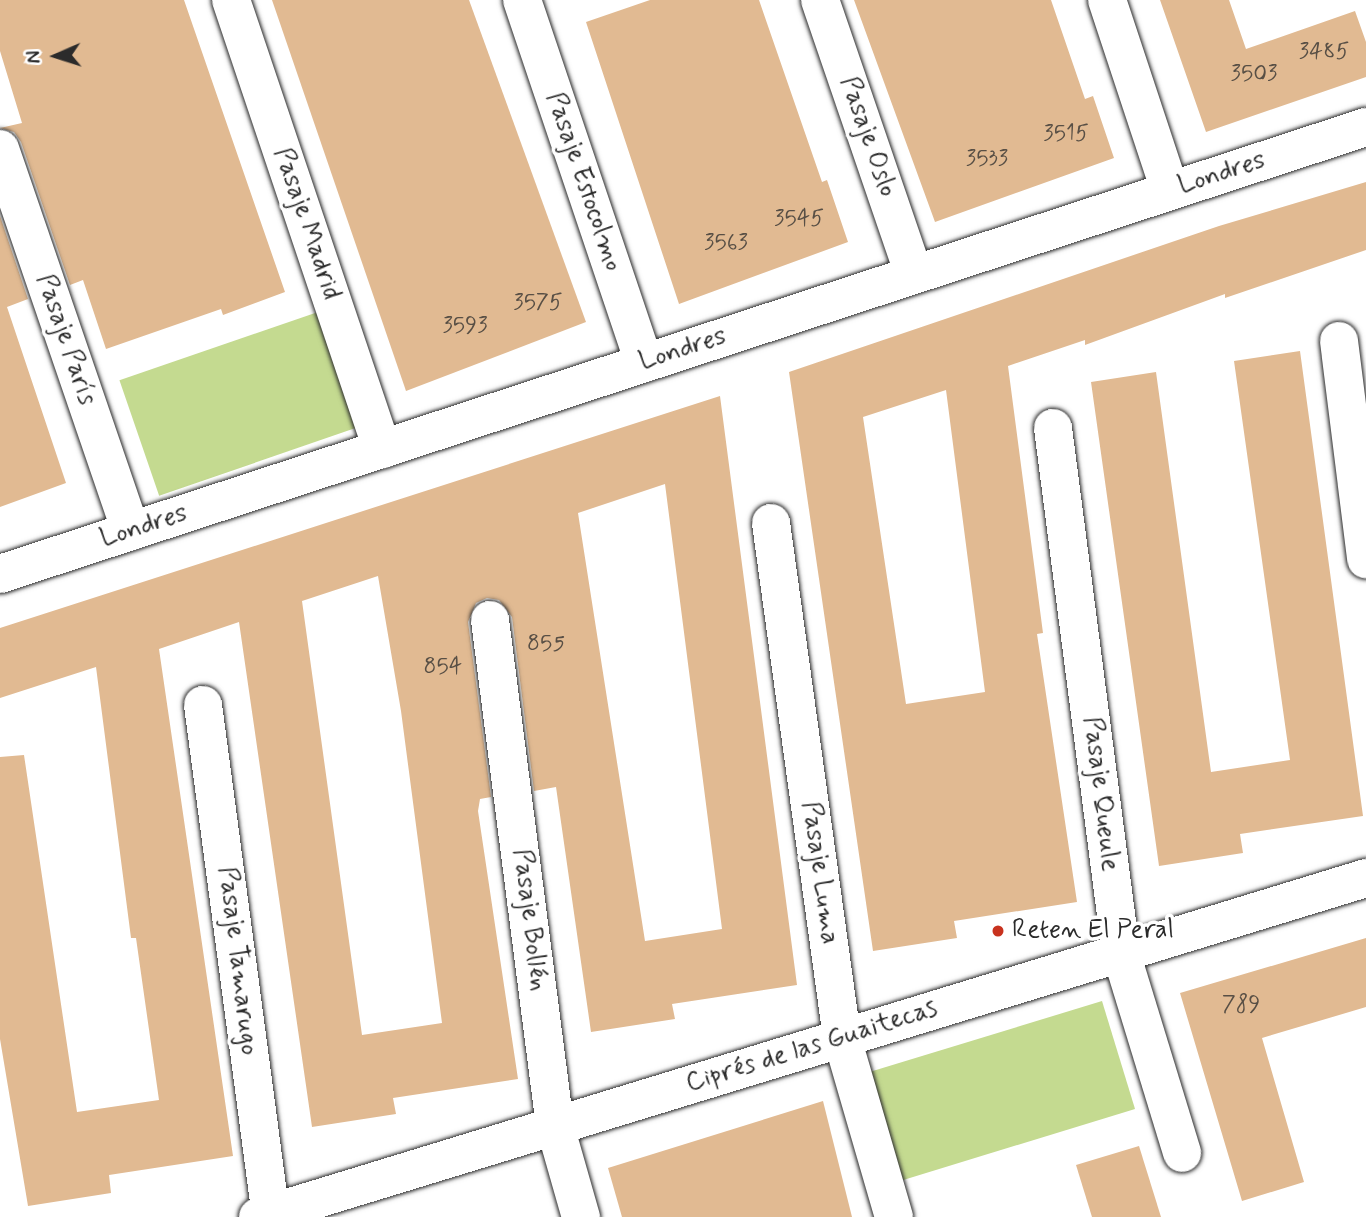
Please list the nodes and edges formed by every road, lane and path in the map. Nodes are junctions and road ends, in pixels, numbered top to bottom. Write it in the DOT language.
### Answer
graph roads {
  1 [pos="231,0"];
  2 [pos="522,0"];
  3 [pos="820,0"];
  4 [pos="1107,0"];
  5 [pos="1366,127"];
  6 [pos="0,149"];
  7 [pos="1170,191"];
  8 [pos="914,274"];
  9 [pos="1339,341"];
  10 [pos="645,363"];
  11 [pos="1053,428"];
  12 [pos="382,449"];
  13 [pos="771,523"];
  14 [pos="131,531"];
  15 [pos="1366,559"];
  16 [pos="0,574"];
  17 [pos="490,620"];
  18 [pos="203,705"];
  19 [pos="1366,878"];
  20 [pos="1121,953"];
  21 [pos="842,1038"];
  22 [pos="555,1126"];
  23 [pos="1182,1153"];
  24 [pos="266,1216"];
  25 [pos="581,1217"];
  26 [pos="894,1217"];
  1 -- 12 [label="street, Pasaje Madrid"];
  2 -- 10 [label="street, Pasaje Estocolmo"];
  3 -- 8 [label="street, Pasaje Oslo"];
  4 -- 7 [label="street"];
  5 -- 7 [label="street, Londres"];
  6 -- 14 [label="street, Pasaje París"];
  7 -- 8 [label="street, Londres"];
  8 -- 10 [label="street, Londres"];
  9 -- 15 [label="street"];
  10 -- 12 [label="street, Londres"];
  11 -- 20 [label="street, Pasaje Queule"];
  12 -- 14 [label="street, Londres"];
  13 -- 21 [label="street, Pasaje Luma"];
  14 -- 16 [label="street, Londres"];
  17 -- 22 [label="street, Pasaje Bollén"];
  18 -- 24 [label="street, Pasaje Tamarugo"];
  19 -- 20 [label="street, Ciprés de las Guaitecas"];
  20 -- 21 [label="street, Ciprés de las Guaitecas"];
  20 -- 23 [label="street, Pasaje Queule"];
  21 -- 22 [label="street, Ciprés de las Guaitecas"];
  21 -- 26 [label="street, Pasaje Luma"];
  22 -- 24 [label="street, Ciprés de las Guaitecas"];
  22 -- 25 [label="street, Pasaje Bollén"];
}
